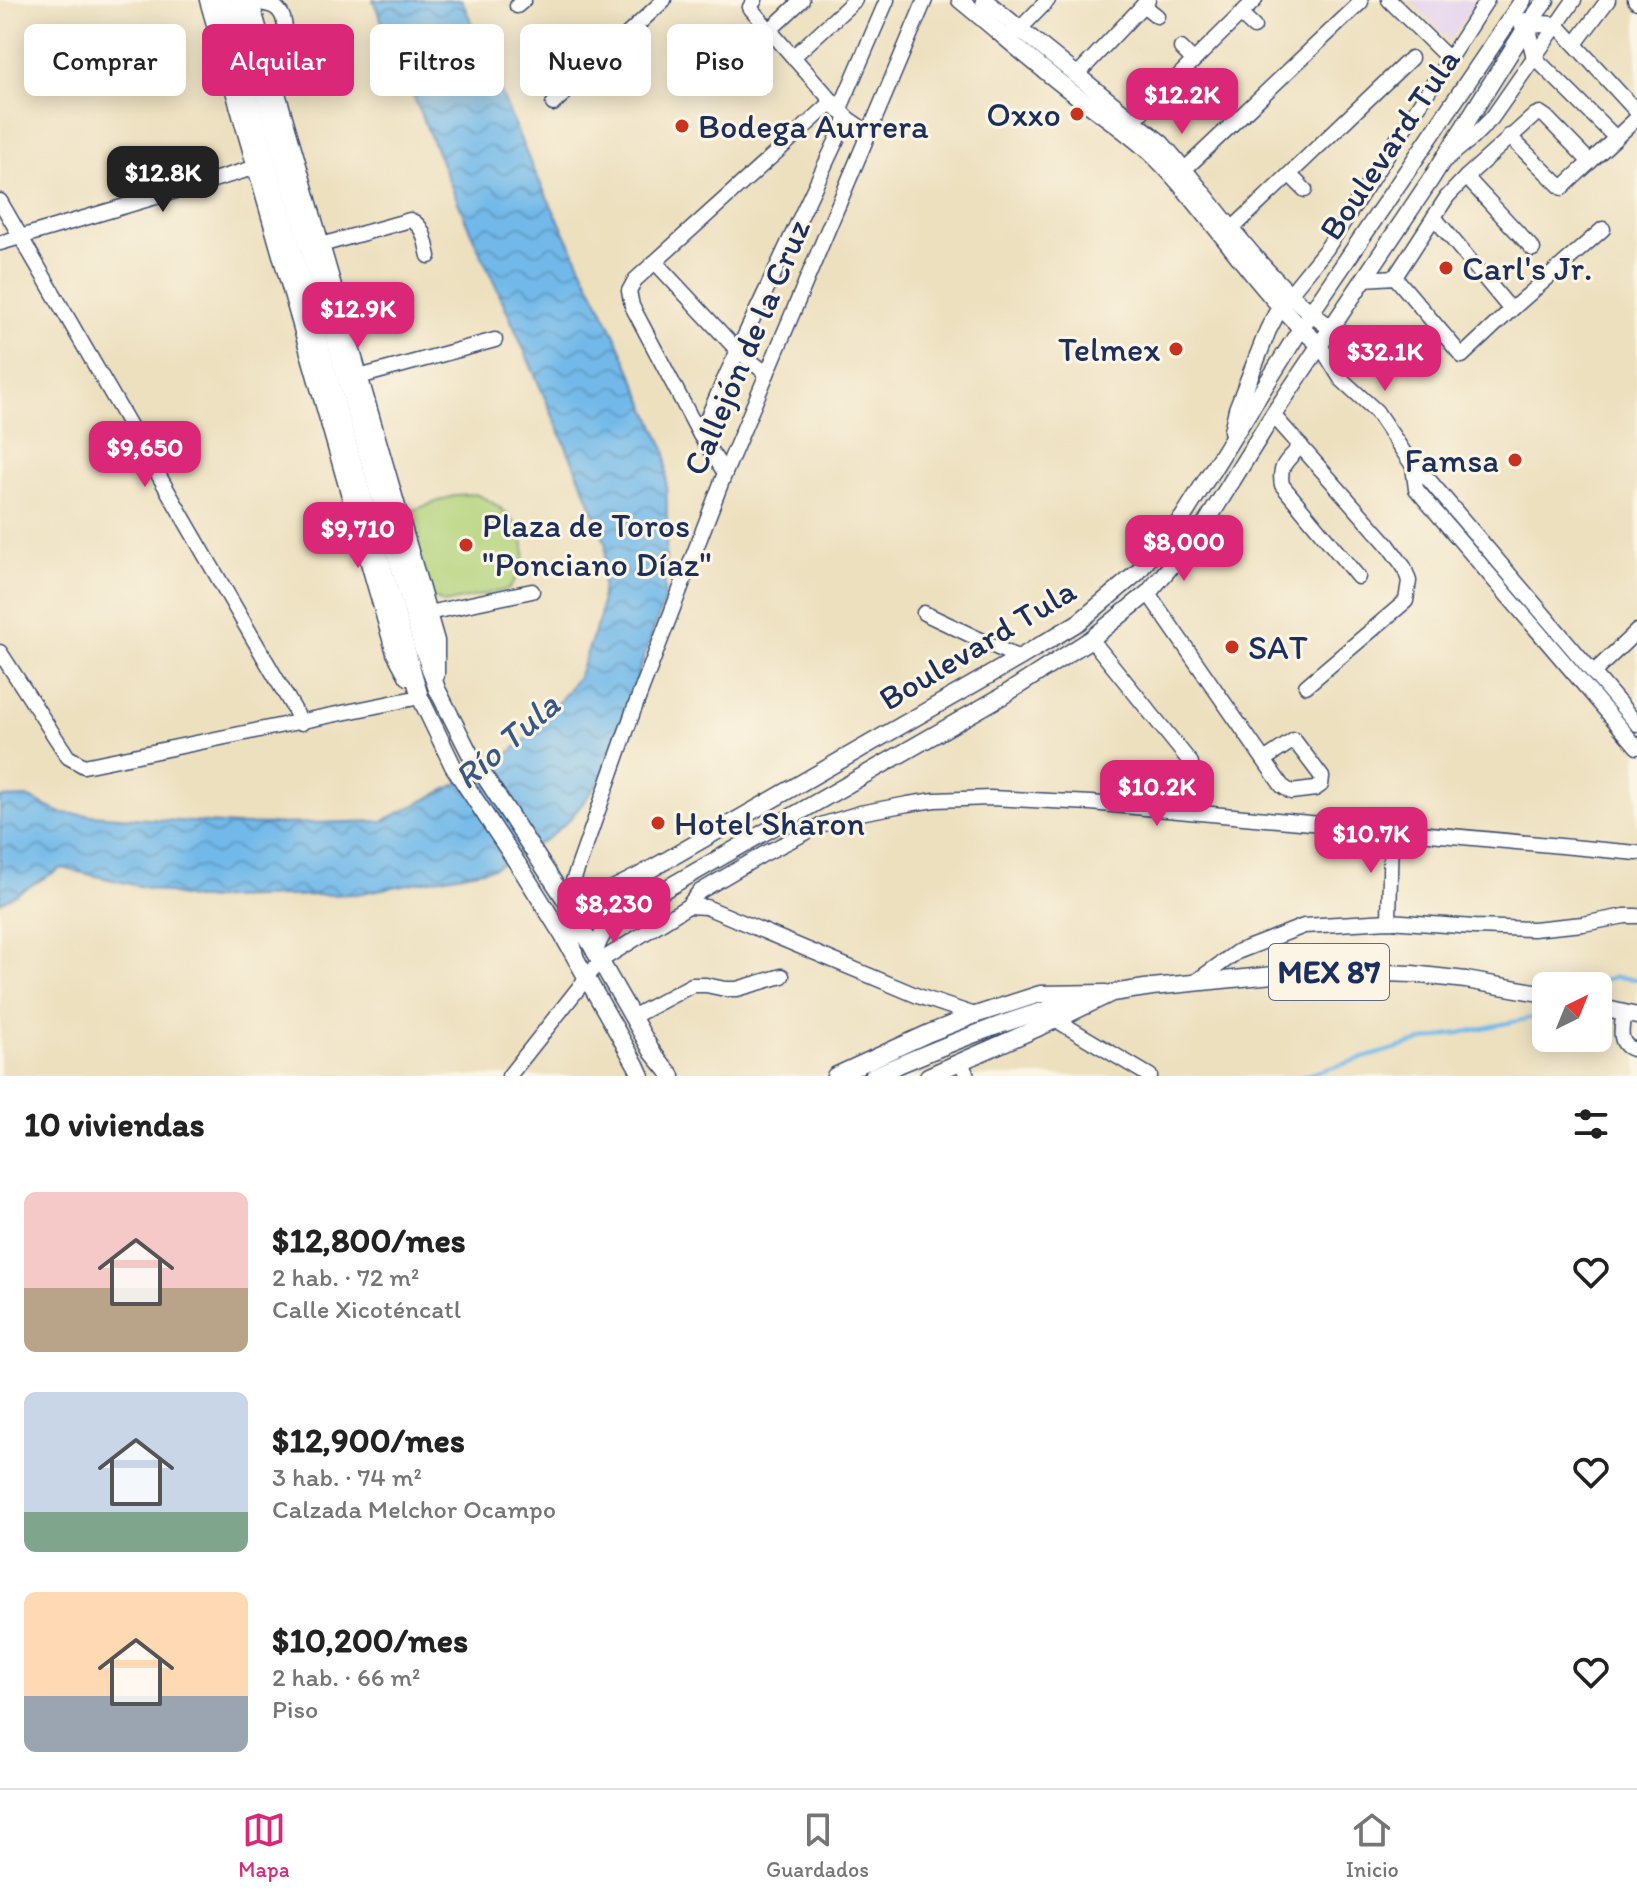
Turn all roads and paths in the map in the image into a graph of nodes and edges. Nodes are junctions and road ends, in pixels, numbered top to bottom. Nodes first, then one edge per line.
1 (208, 0) edge
2 (222, 0) edge
3 (664, 0) edge
4 (755, 0) edge
5 (802, 0) edge
6 (855, 0) edge
7 (887, 0) edge
8 (925, 0) edge
9 (960, 0) edge
10 (984, 0) edge
11 (1048, 0) edge
12 (1255, 0) edge
13 (1389, 0) edge
14 (1487, 0) edge
15 (1524, 0) edge
16 (1546, 0) edge
17 (1574, 0) edge
18 (1608, 0) edge
19 (246, 1) edge
20 (1360, 1) edge
21 (1146, 2) edge
22 (1240, 14) junction
23 (1157, 16) dead end
24 (250, 24) edge
25 (254, 24) edge
26 (285, 24) edge
27 (765, 24) edge
28 (1557, 25) junction
29 (1527, 26) junction
30 (773, 27) edge
31 (1254, 27) dead end
32 (1501, 32) junction
33 (773, 34) edge
34 (1015, 34) junction
35 (1575, 44) junction
36 (1181, 48) dead end
37 (793, 57) junction
38 (1411, 58) dead end
39 (1535, 58) junction
40 (1449, 59) junction
41 (1193, 60) junction
42 (1076, 76) junction
43 (263, 96) edge
44 (269, 96) edge
45 (553, 104) dead end
46 (839, 110) junction
47 (1637, 115) edge
48 (1134, 120) junction
49 (1482, 128) junction
50 (869, 133) junction
51 (1616, 138) junction
52 (1504, 141) junction
53 (276, 161) junction
54 (1590, 162) junction
55 (1185, 169) junction
56 (1435, 172) junction
57 (1290, 175) junction
58 (301, 177) junction
59 (1466, 177) junction
60 (1305, 190) dead end
61 (1447, 197) junction
62 (0, 201) edge
63 (298, 214) junction
64 (1434, 217) junction
65 (1232, 229) junction
66 (1603, 229) dead end
67 (20, 237) junction
68 (0, 243) edge
69 (321, 245) junction
70 (1533, 249) dead end
71 (429, 256) dead end
72 (655, 262) junction
73 (1395, 277) junction
74 (1364, 279) junction
75 (386, 296) dead end
76 (1285, 301) junction
77 (340, 309) junction
78 (1511, 310) junction
79 (1310, 314) junction
80 (1331, 328) junction
81 (1301, 329) junction
82 (495, 340) dead end
83 (306, 343) junction
84 (1320, 345) junction
85 (737, 350) junction
86 (323, 353) junction
87 (767, 374) junction
88 (359, 377) junction
89 (1273, 415) junction
90 (700, 435) junction
91 (1231, 441) junction
92 (1301, 446) junction
93 (1413, 466) junction
94 (725, 473) junction
95 (389, 482) junction
96 (383, 512) junction
97 (363, 542) junction
98 (397, 559) junction
99 (386, 577) junction
100 (1358, 577) dead end
101 (417, 578) junction
102 (532, 591) dead end
103 (1148, 593) junction
104 (428, 613) junction
105 (924, 613) dead end
106 (1637, 631) edge
107 (1091, 639) junction
108 (0, 652) edge
109 (1019, 658) junction
110 (6, 668) edge
111 (1593, 673) junction
112 (1306, 686) dead end
113 (437, 689) junction
114 (420, 697) junction
115 (1626, 711) edge
116 (302, 723) junction
117 (1637, 724) edge
118 (1637, 747) edge
119 (1264, 760) junction
120 (1191, 763) dead end
121 (810, 807) junction
122 (821, 825) junction
123 (1391, 830) junction
124 (1637, 853) edge
125 (523, 872) junction
126 (688, 906) junction
127 (1637, 916) edge
128 (573, 918) junction
129 (612, 921) junction
130 (1389, 921) junction
131 (575, 956) junction
132 (597, 957) junction
133 (782, 976) dead end
134 (586, 977) junction
135 (1195, 982) junction
136 (1532, 992) edge
137 (1112, 993) junction
138 (1040, 994) junction
139 (1047, 1013) junction
140 (975, 1015) junction
141 (1631, 1015) edge
142 (632, 1017) junction
143 (1637, 1050) edge
144 (653, 1053) junction
145 (964, 1069) edge
146 (641, 1072) edge
147 (509, 1076) edge
148 (660, 1076) edge
149 (672, 1076) edge
150 (835, 1076) edge
151 (873, 1076) edge
152 (928, 1076) edge
153 (1150, 1076) edge

1 - 53 main road
2 - 53 main road
3 - 45 street
4 - 27 street
5 - 30 street
6 - 37 street
7 - 46 street
8 - 50 street, Callejón de la Cruz
9 - 34 main road
10 - 34 main road
11 - 34 street
12 - 22 street
13 - 40 street
14 - 40 street
15 - 29 main road
15 - 32 main road, Boulevard Tula
16 - 29 main road, Boulevard Tula
17 - 28 street
18 - 35 street
19 - 24 main road
19 - 25 main road
19 - 26 street
20 - 55 street
21 - 23 street
21 - 42 street
22 - 31 street
22 - 41 street
28 - 29 main road
28 - 35 street
28 - 39 street
29 - 32 main road
29 - 39 main road
29 - 56 main road, Boulevard Tula
32 - 79 main road, Boulevard Tula
33 - 37 street
34 - 42 main road
34 - 76 main road
35 - 47 street
36 - 41 street
37 - 46 street
38 - 57 street
39 - 49 street
39 - 51 street
40 - 76 street
41 - 48 street
42 - 48 main road
43 - 53 main road
44 - 53 main road
46 - 50 street
46 - 72 street
46 - 85 street
47 - 51 street
48 - 55 main road
49 - 52 street
49 - 56 street
50 - 87 street, Callejón de la Cruz
51 - 54 street
52 - 54 street
52 - 54 street
52 - 59 street
53 - 58 main road
53 - 63 main road
53 - 67 street
53 - 83 main road
53 - 86 main road
55 - 65 main road
56 - 61 street
56 - 74 main road, Boulevard Tula
57 - 60 street
57 - 65 street
58 - 63 main road
58 - 69 main road
59 - 61 street
59 - 70 street
61 - 64 street
62 - 67 street
63 - 96 main road
64 - 73 street
64 - 78 street
65 - 76 main road
66 - 78 street
67 - 68 street
67 - 116 street
69 - 71 street
69 - 77 main road
72 - 85 street
72 - 90 street
73 - 74 street
73 - 78 street
74 - 80 main road, Boulevard Tula
75 - 77 street
76 - 79 main road
76 - 81 main road
76 - 91 main road
77 - 88 main road
79 - 80 main road
79 - 81 main road, Boulevard Tula
80 - 84 main road, Boulevard Tula
81 - 84 main road
81 - 91 main road, Boulevard Tula
82 - 88 street
83 - 86 main road
83 - 97 main road
84 - 89 main road, Boulevard Tula
84 - 93 street
85 - 87 street
85 - 90 street
86 - 99 main road
87 - 94 street, Callejón de la Cruz
88 - 95 main road
89 - 92 street
89 - 103 main road, Boulevard Tula
90 - 94 street
91 - 109 main road, Boulevard Tula
92 - 100 street
92 - 112 street
93 - 111 street
93 - 115 street
94 - 128 street, Callejón de la Cruz
95 - 96 main road
95 - 101 main road
96 - 98 main road
97 - 99 main road
97 - 114 main road
98 - 101 main road
98 - 113 main road
99 - 114 main road
101 - 104 main road
102 - 104 street
103 - 107 main road, Boulevard Tula
103 - 119 street
104 - 113 main road
105 - 109 street
106 - 111 street
107 - 120 street
107 - 121 main road, Boulevard Tula
108 - 110 street
109 - 128 main road, Boulevard Tula
110 - 116 street
111 - 115 street
113 - 128 main road
114 - 116 street
114 - 125 main road
115 - 117 street
115 - 118 street
119 - 119 street
121 - 122 street
121 - 129 main road, Boulevard Tula
122 - 123 street
122 - 126 street
123 - 124 street
123 - 130 street
125 - 128 main road
125 - 131 main road
126 - 132 street
126 - 140 street
127 - 130 street
128 - 129 main road
128 - 131 main road
128 - 132 main road
129 - 132 main road, Boulevard Tula
130 - 135 street
131 - 134 main road
132 - 134 street
132 - 142 main road
133 - 142 street
134 - 146 main road
134 - 147 street
135 - 136 main road, MEX 87
135 - 137 main road, MEX 87
137 - 138 main road, MEX 87
137 - 139 main road, MEX 87
138 - 139 street
138 - 140 main road, MEX 87
139 - 145 main road, MEX 87
139 - 151 main road
139 - 153 street
140 - 150 main road, MEX 87
141 - 143 street
142 - 144 main road
144 - 148 main road
144 - 149 main road
145 - 152 main road, MEX 87

